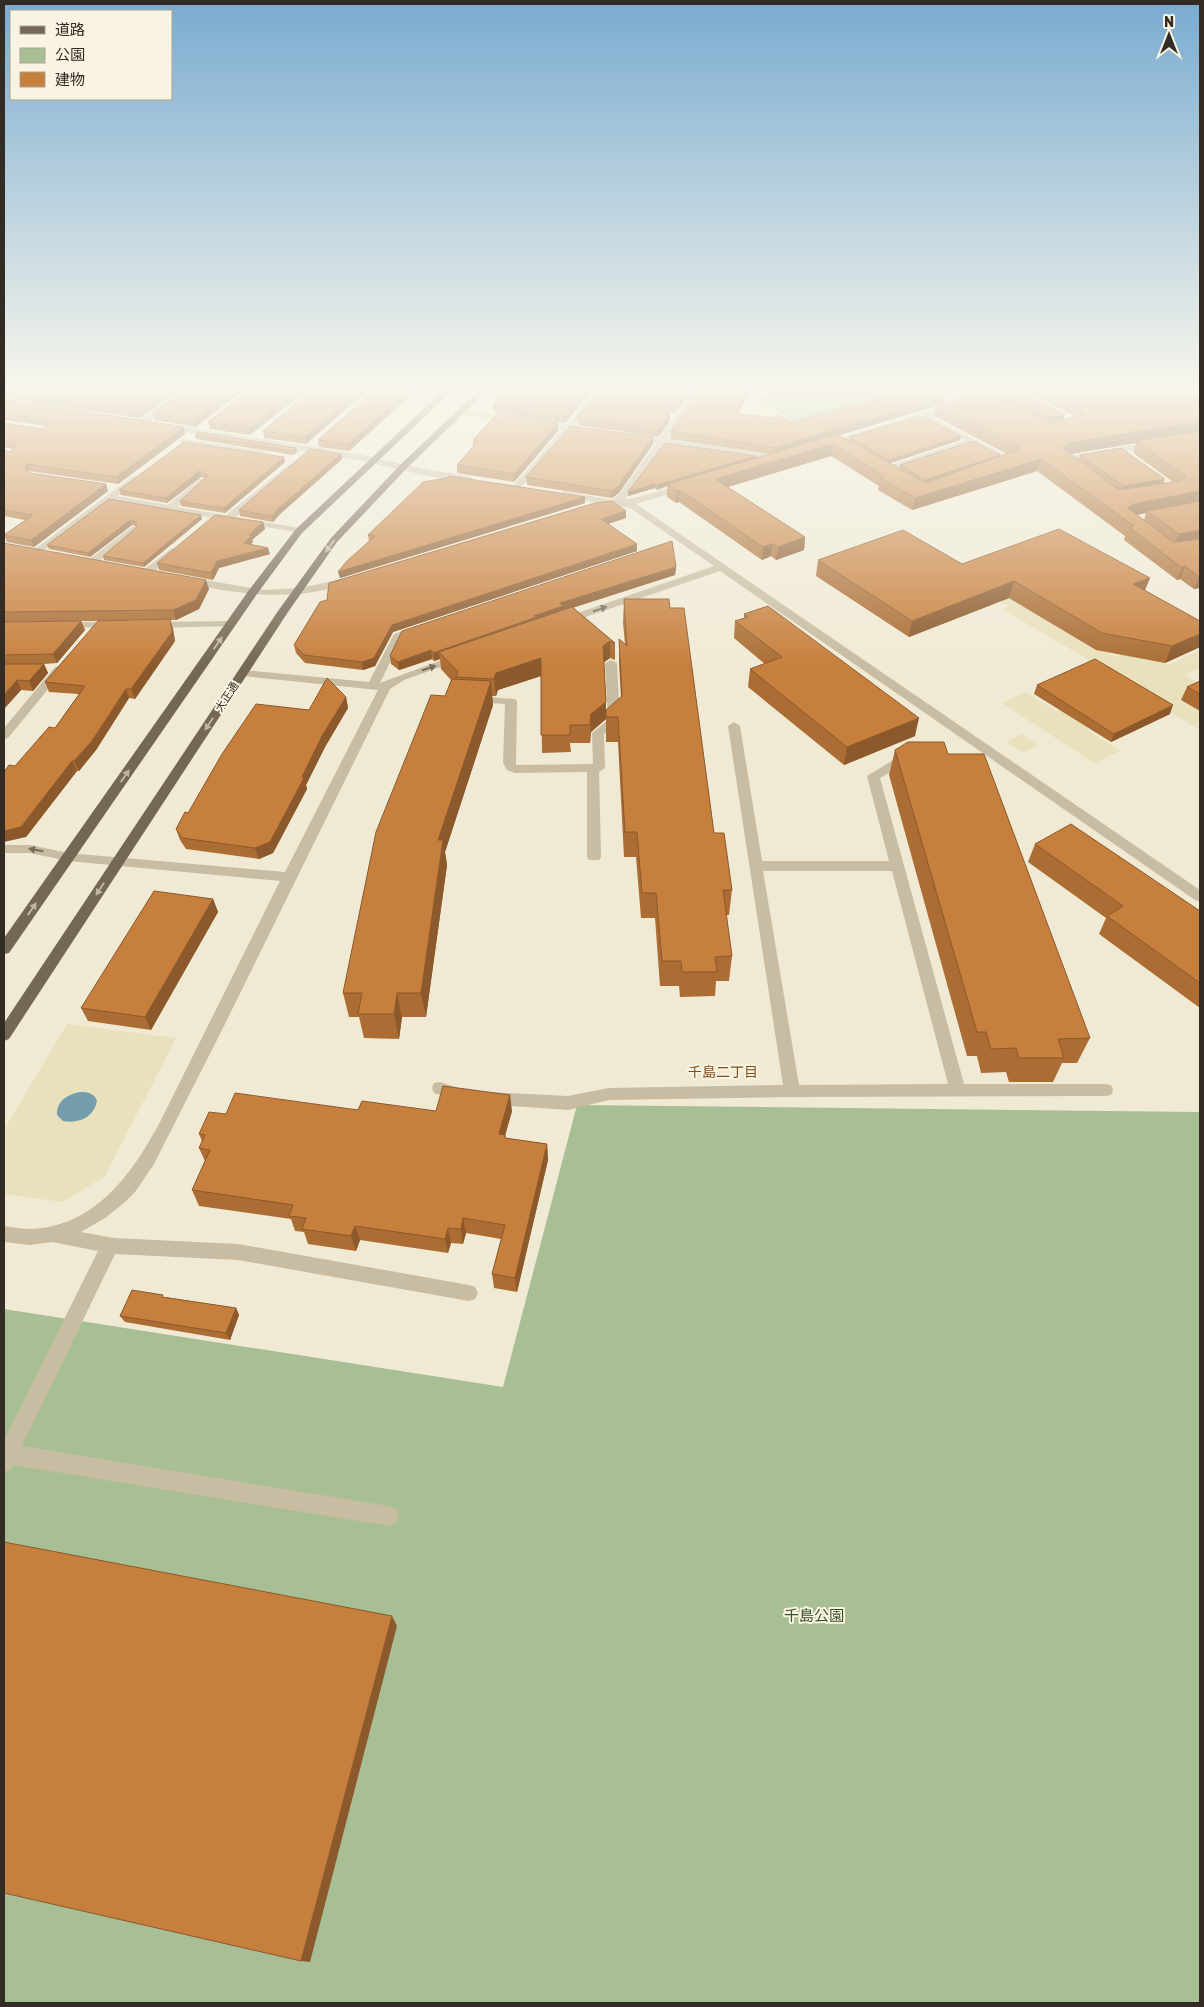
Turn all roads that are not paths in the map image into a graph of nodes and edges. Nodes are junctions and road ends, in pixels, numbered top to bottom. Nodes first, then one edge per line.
1 (133, 481) edge
2 (202, 481) edge
3 (270, 481) edge
4 (352, 481) edge
5 (390, 481) edge
6 (518, 481) edge
7 (634, 481) edge
8 (692, 484) edge
9 (104, 486) edge
10 (122, 489) junction
11 (532, 489) edge
12 (550, 492) edge
13 (110, 498) junction
14 (615, 502) junction
15 (585, 508) edge
16 (169, 509) junction
17 (228, 519) junction
18 (133, 529) edge
19 (299, 531) junction
20 (184, 542) edge
21 (54, 556) edge
22 (110, 566) edge
23 (721, 567) junction
24 (146, 573) edge
25 (174, 578) edge
26 (358, 578) edge
27 (297, 591) junction
28 (253, 592) junction
29 (230, 624) junction
30 (557, 624) edge
31 (51, 625) edge
32 (98, 625) junction
33 (126, 625) edge
34 (145, 625) edge
35 (425, 627) edge
36 (85, 639) edge
37 (474, 652) edge
38 (611, 663) edge
39 (41, 668) edge
40 (243, 674) junction
41 (379, 686) junction
42 (462, 698) edge
43 (734, 726) dead end
44 (4, 735) edge
45 (988, 751) junction
46 (974, 757) edge
47 (920, 760) edge
48 (593, 768) junction
49 (4, 849) edge
50 (68, 857) junction
51 (594, 857) dead end
52 (119, 861) junction
53 (756, 866) junction
54 (897, 866) junction
55 (289, 877) junction
56 (1200, 897) edge
57 (4, 949) edge
58 (4, 1035) edge
59 (440, 1088) edge
60 (958, 1090) junction
61 (1105, 1090) dead end
62 (792, 1091) junction
63 (4, 1234) edge
64 (53, 1234) junction
65 (110, 1245) junction
66 (469, 1293) dead end
67 (5, 1456) edge
68 (389, 1516) dead end

1 - 10 street
2 - 16 street
3 - 17 street
4 - 19 main road
5 -> 27 main road, 大正通
6 - 11 street
7 - 14 street
8 - 14 street
9 - 10 street
10 - 13 street
12 - 14 street
13 - 16 street
13 - 21 street
14 - 15 street
14 - 23 street
16 - 17 street
17 - 19 street
18 - 22 street
19 - 28 main road
20 - 24 street
30 -> 23 street
23 - 45 street
25 - 28 street
26 - 27 street
27 - 28 street
27 - 40 main road, 大正通
28 - 29 main road
29 - 34 street
50 -> 29 main road
31 - 32 street
32 - 33 street
32 - 36 street
35 - 41 street
41 -> 37 street
38 - 48 street
39 - 44 street
40 - 41 street
40 -> 52 main road, 大正通
41 - 55 street
42 - 48 street
43 - 53 street
45 - 46 street
45 - 56 street
47 - 54 street
48 - 51 street
50 -> 49 street
50 - 52 street
57 -> 50 main road
52 - 55 street
52 -> 58 main road, 大正通
53 - 54 street
53 - 62 street
54 - 60 street
55 - 64 street
59 - 62 street
60 - 61 street
60 - 62 street
63 - 64 street
64 - 65 street
65 - 66 street
65 - 67 street
67 - 68 street

